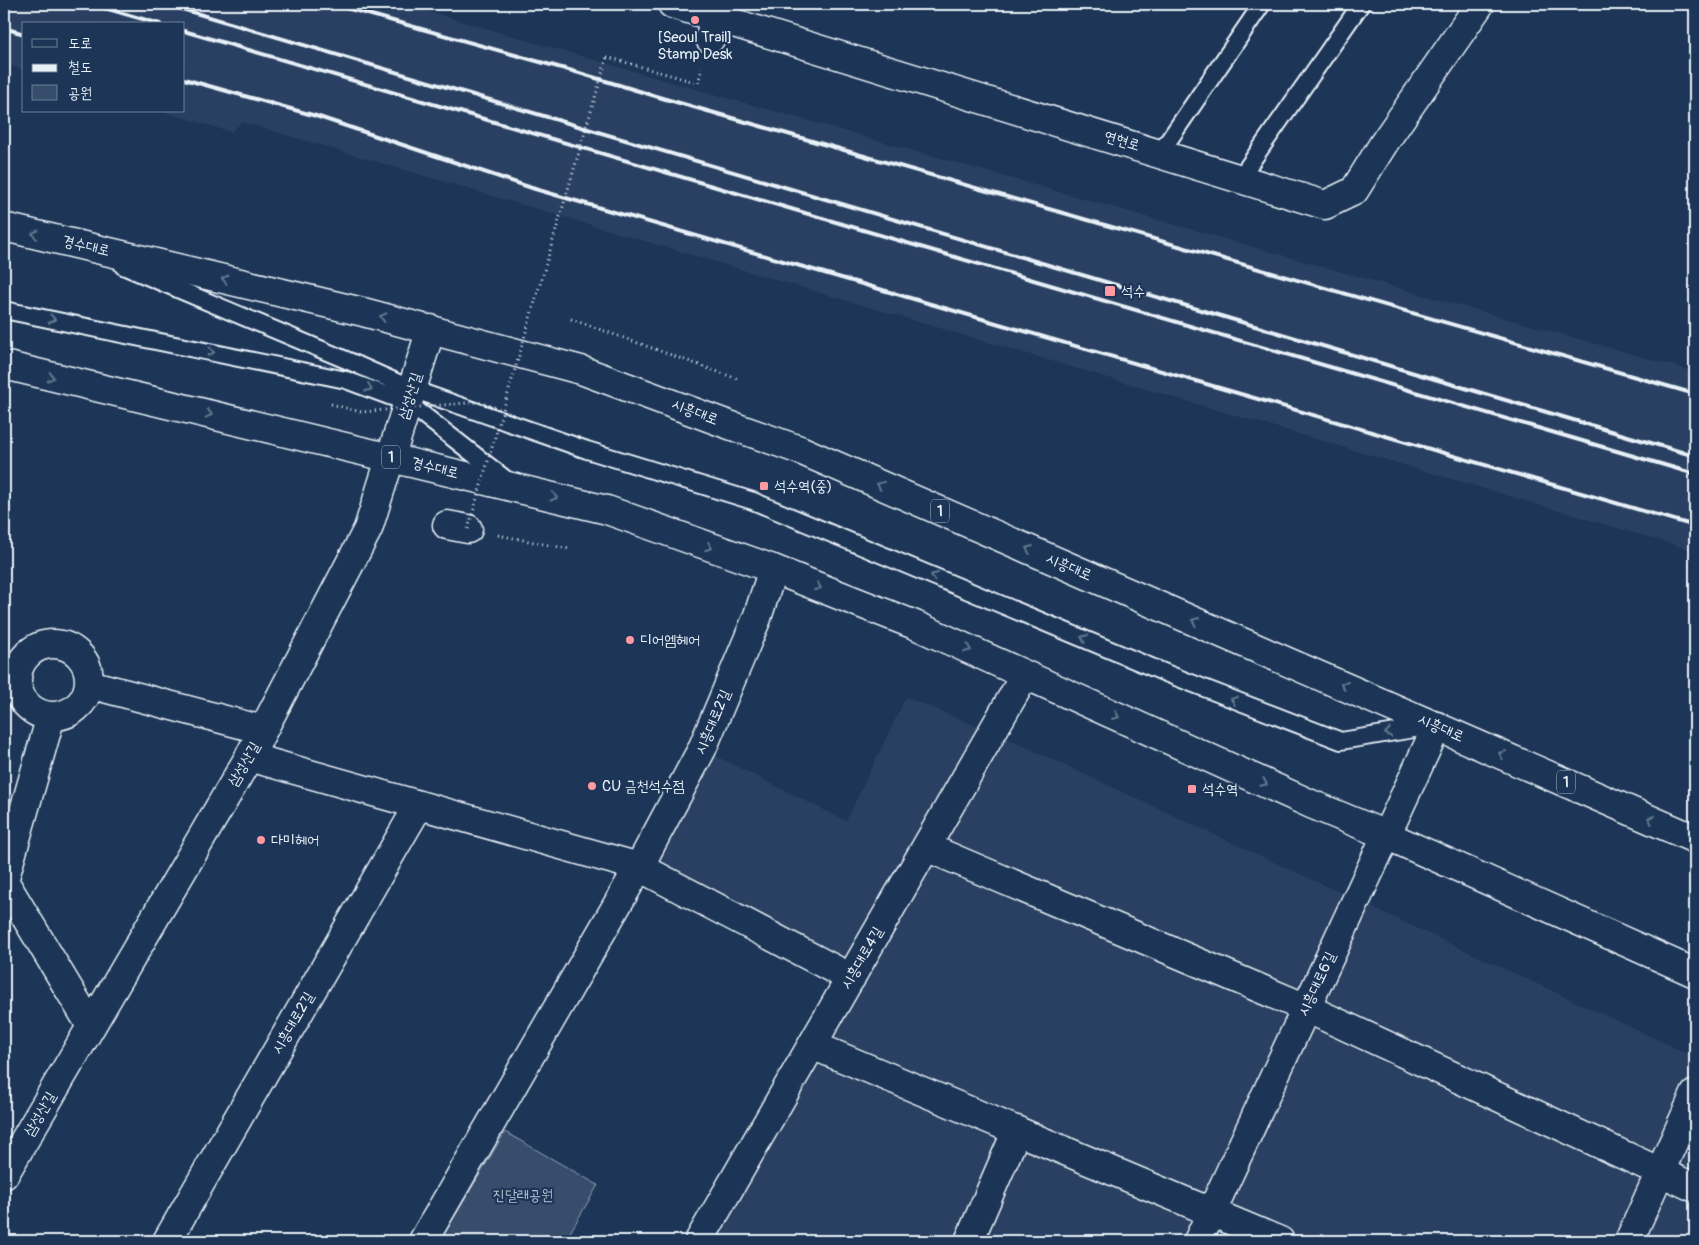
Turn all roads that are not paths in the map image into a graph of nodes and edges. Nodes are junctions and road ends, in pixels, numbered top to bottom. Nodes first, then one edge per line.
1 (672, 4) edge
2 (1262, 4) edge
3 (1361, 4) edge
4 (1480, 4) edge
5 (1160, 153) junction
6 (1240, 178) junction
7 (4, 228) edge
8 (65, 241) junction
9 (4, 310) edge
10 (431, 329) junction
11 (4, 365) edge
12 (410, 396) junction
13 (390, 457) junction
14 (517, 488) junction
15 (772, 569) junction
16 (11, 668) edge
17 (1025, 675) junction
18 (89, 684) junction
19 (51, 716) junction
20 (1437, 726) junction
21 (263, 730) junction
22 (249, 757) junction
23 (419, 805) junction
24 (1386, 835) junction
25 (1695, 839) edge
26 (926, 848) junction
27 (639, 867) junction
28 (1695, 973) edge
29 (851, 978) junction
30 (1306, 1008) junction
31 (91, 1026) junction
32 (812, 1045) junction
33 (1695, 1094) edge
34 (1017, 1130) junction
35 (1659, 1172) junction
36 (4, 1175) edge
37 (1695, 1188) edge
38 (1212, 1212) junction
39 (167, 1241) edge
40 (423, 1241) edge
41 (699, 1241) edge
42 (969, 1241) edge
43 (1198, 1241) edge
44 (1280, 1241) edge
45 (1629, 1241) edge

1 - 5 street, 연현로
2 - 5 lane
3 - 6 lane
4 - 6 street, 연현로
5 - 6 street, 연현로
8 -> 7 street, 경수대로 / 1
10 -> 8 street, 경수대로 / 1
8 - 12 lane
9 -> 12 lane
10 - 12 street, 삼성산길
20 -> 10 street, 시흥대로 / 1
11 -> 13 street, 경수대로 / 1
12 - 13 street, 삼성산길
12 - 14 lane
20 -> 12 lane
13 - 14 street, 경수대로 / 1
13 - 21 street, 삼성산길
14 -> 15 street, 경수대로 / 1
15 -> 17 street, 1
15 - 27 street, 시흥대로2길
16 - 18 street
16 - 19 street
17 -> 24 street, 1
17 - 26 street, 시흥대로4길
18 - 19 street
18 - 21 street
19 - 31 street
20 - 24 street, 시흥대로6길
25 -> 20 street, 시흥대로 / 1
21 - 22 street, 삼성산길
22 - 23 street
22 - 31 street, 삼성산길
23 - 27 street
23 - 39 street, 시흥대로2길
24 - 28 street, 1
24 - 30 street, 시흥대로6길
26 - 29 street, 시흥대로4길
26 - 30 street
27 - 29 street
27 - 40 street, 시흥대로2길
29 - 32 street, 시흥대로4길
30 - 35 street
30 - 38 street, 시흥대로6길
31 - 36 street, 삼성산길
32 - 34 street
32 - 41 street, 시흥대로4길
33 - 35 street
34 - 38 street
34 - 42 street
35 - 37 street
35 - 45 street
38 - 43 street, 시흥대로6길
38 - 44 street

